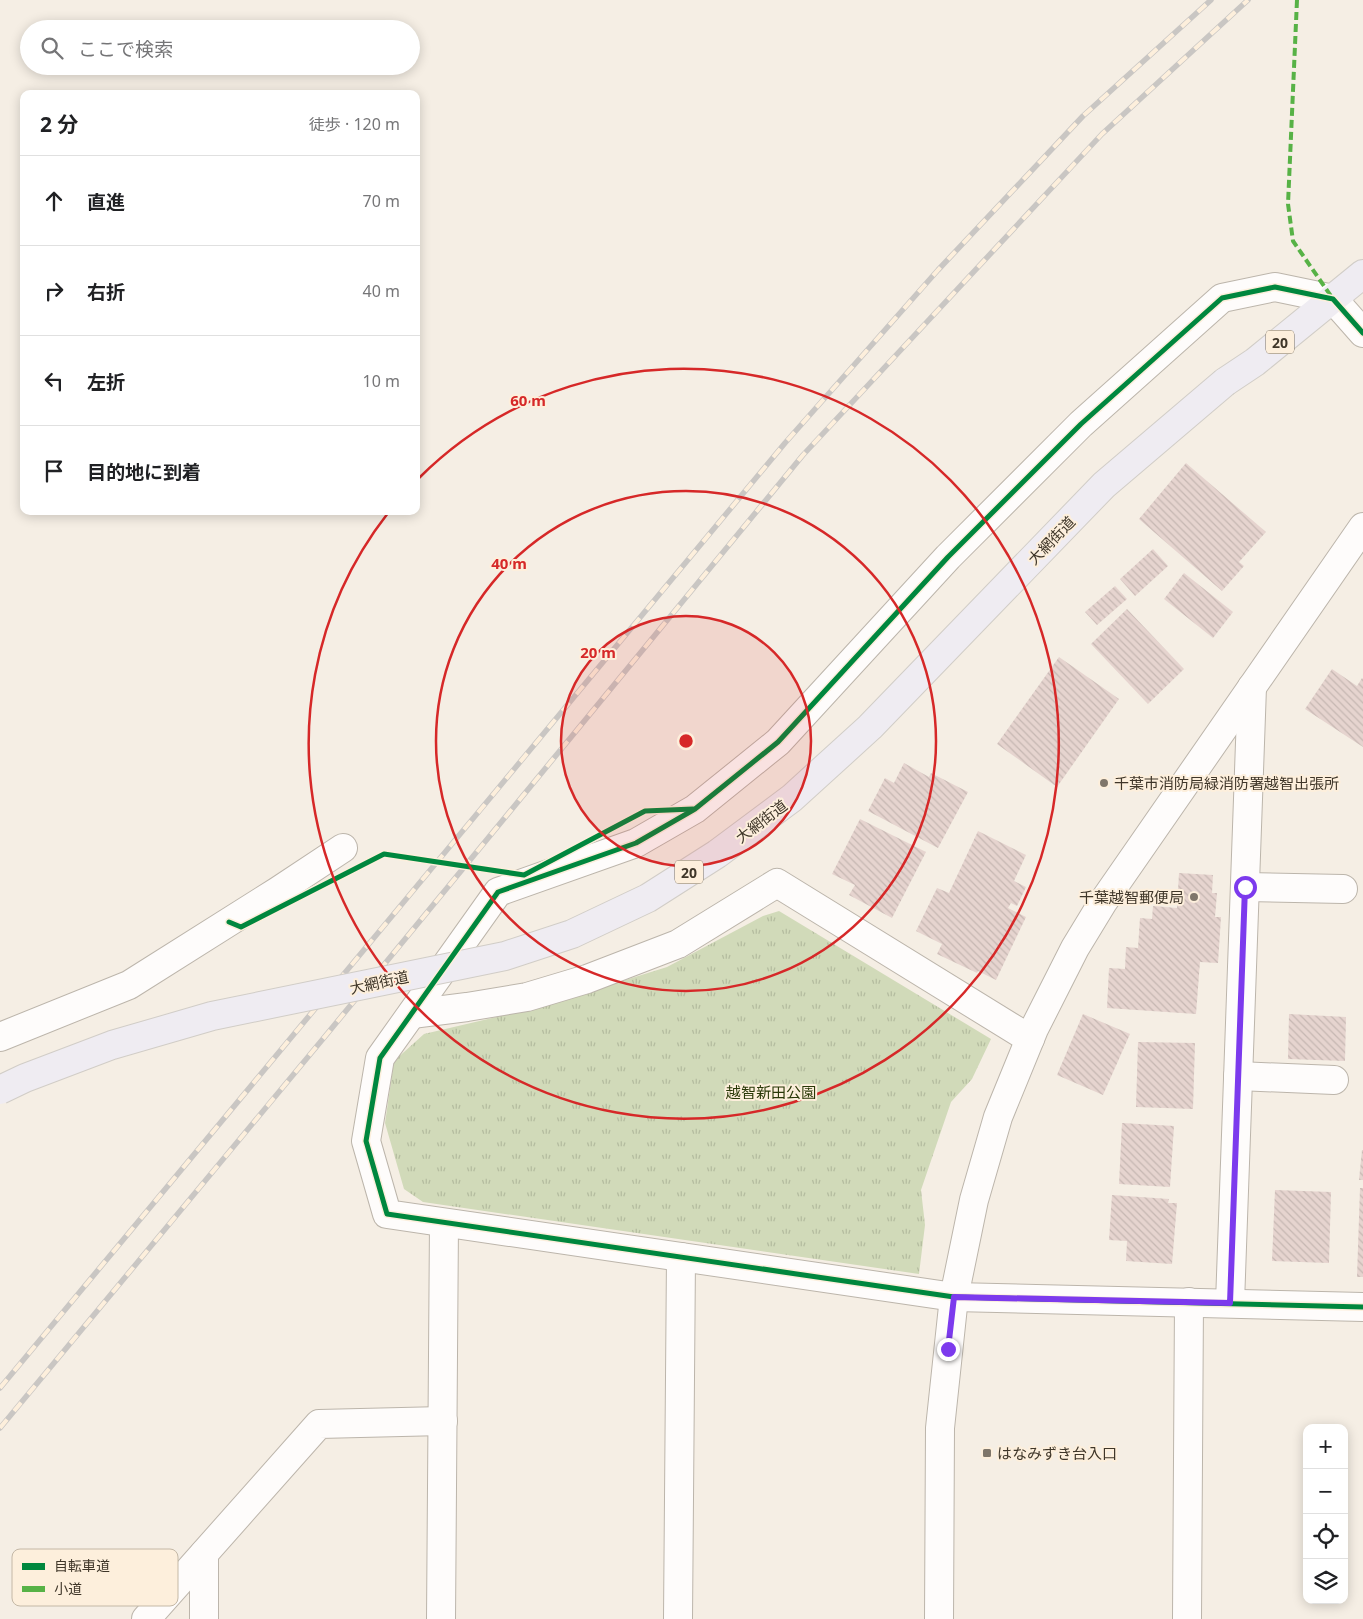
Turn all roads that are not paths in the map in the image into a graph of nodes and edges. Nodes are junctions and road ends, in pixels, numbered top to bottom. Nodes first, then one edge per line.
1 (1363, 274) edge
2 (1333, 299) junction
3 (1363, 333) edge
4 (1363, 527) edge
5 (1252, 687) junction
6 (343, 848) dead end
7 (1245, 887) junction
8 (1343, 889) dead end
9 (412, 1014) junction
10 (0, 1037) edge
11 (1030, 1039) junction
12 (1238, 1076) junction
13 (1334, 1080) dead end
14 (0, 1090) edge
15 (444, 1223) junction
16 (681, 1257) junction
17 (954, 1297) junction
18 (1189, 1302) junction
19 (1230, 1303) junction
20 (1363, 1307) edge
21 (443, 1421) junction
22 (204, 1554) junction
23 (178, 1583) edge
24 (158, 1606) edge
25 (146, 1619) edge
26 (204, 1619) edge
27 (441, 1619) edge
28 (678, 1619) edge
29 (939, 1619) edge
30 (1187, 1619) edge

1 - 2 main road, 大網街道 / 20
2 - 3 street
2 - 9 street
2 - 14 main road, 大網街道 / 20, bridge
4 - 5 street
5 - 7 street
5 - 11 street
6 - 10 street
7 - 8 street
7 - 12 street
9 - 11 street
9 - 15 street
11 - 17 street
12 - 13 street
12 - 19 street
15 - 16 street
15 - 21 street
16 - 17 street
16 - 28 street
17 - 18 street
17 - 29 street
18 - 19 street
18 - 30 street
19 - 20 street
21 - 22 street
21 - 27 street
22 - 23 street
22 - 26 street
24 - 25 street

